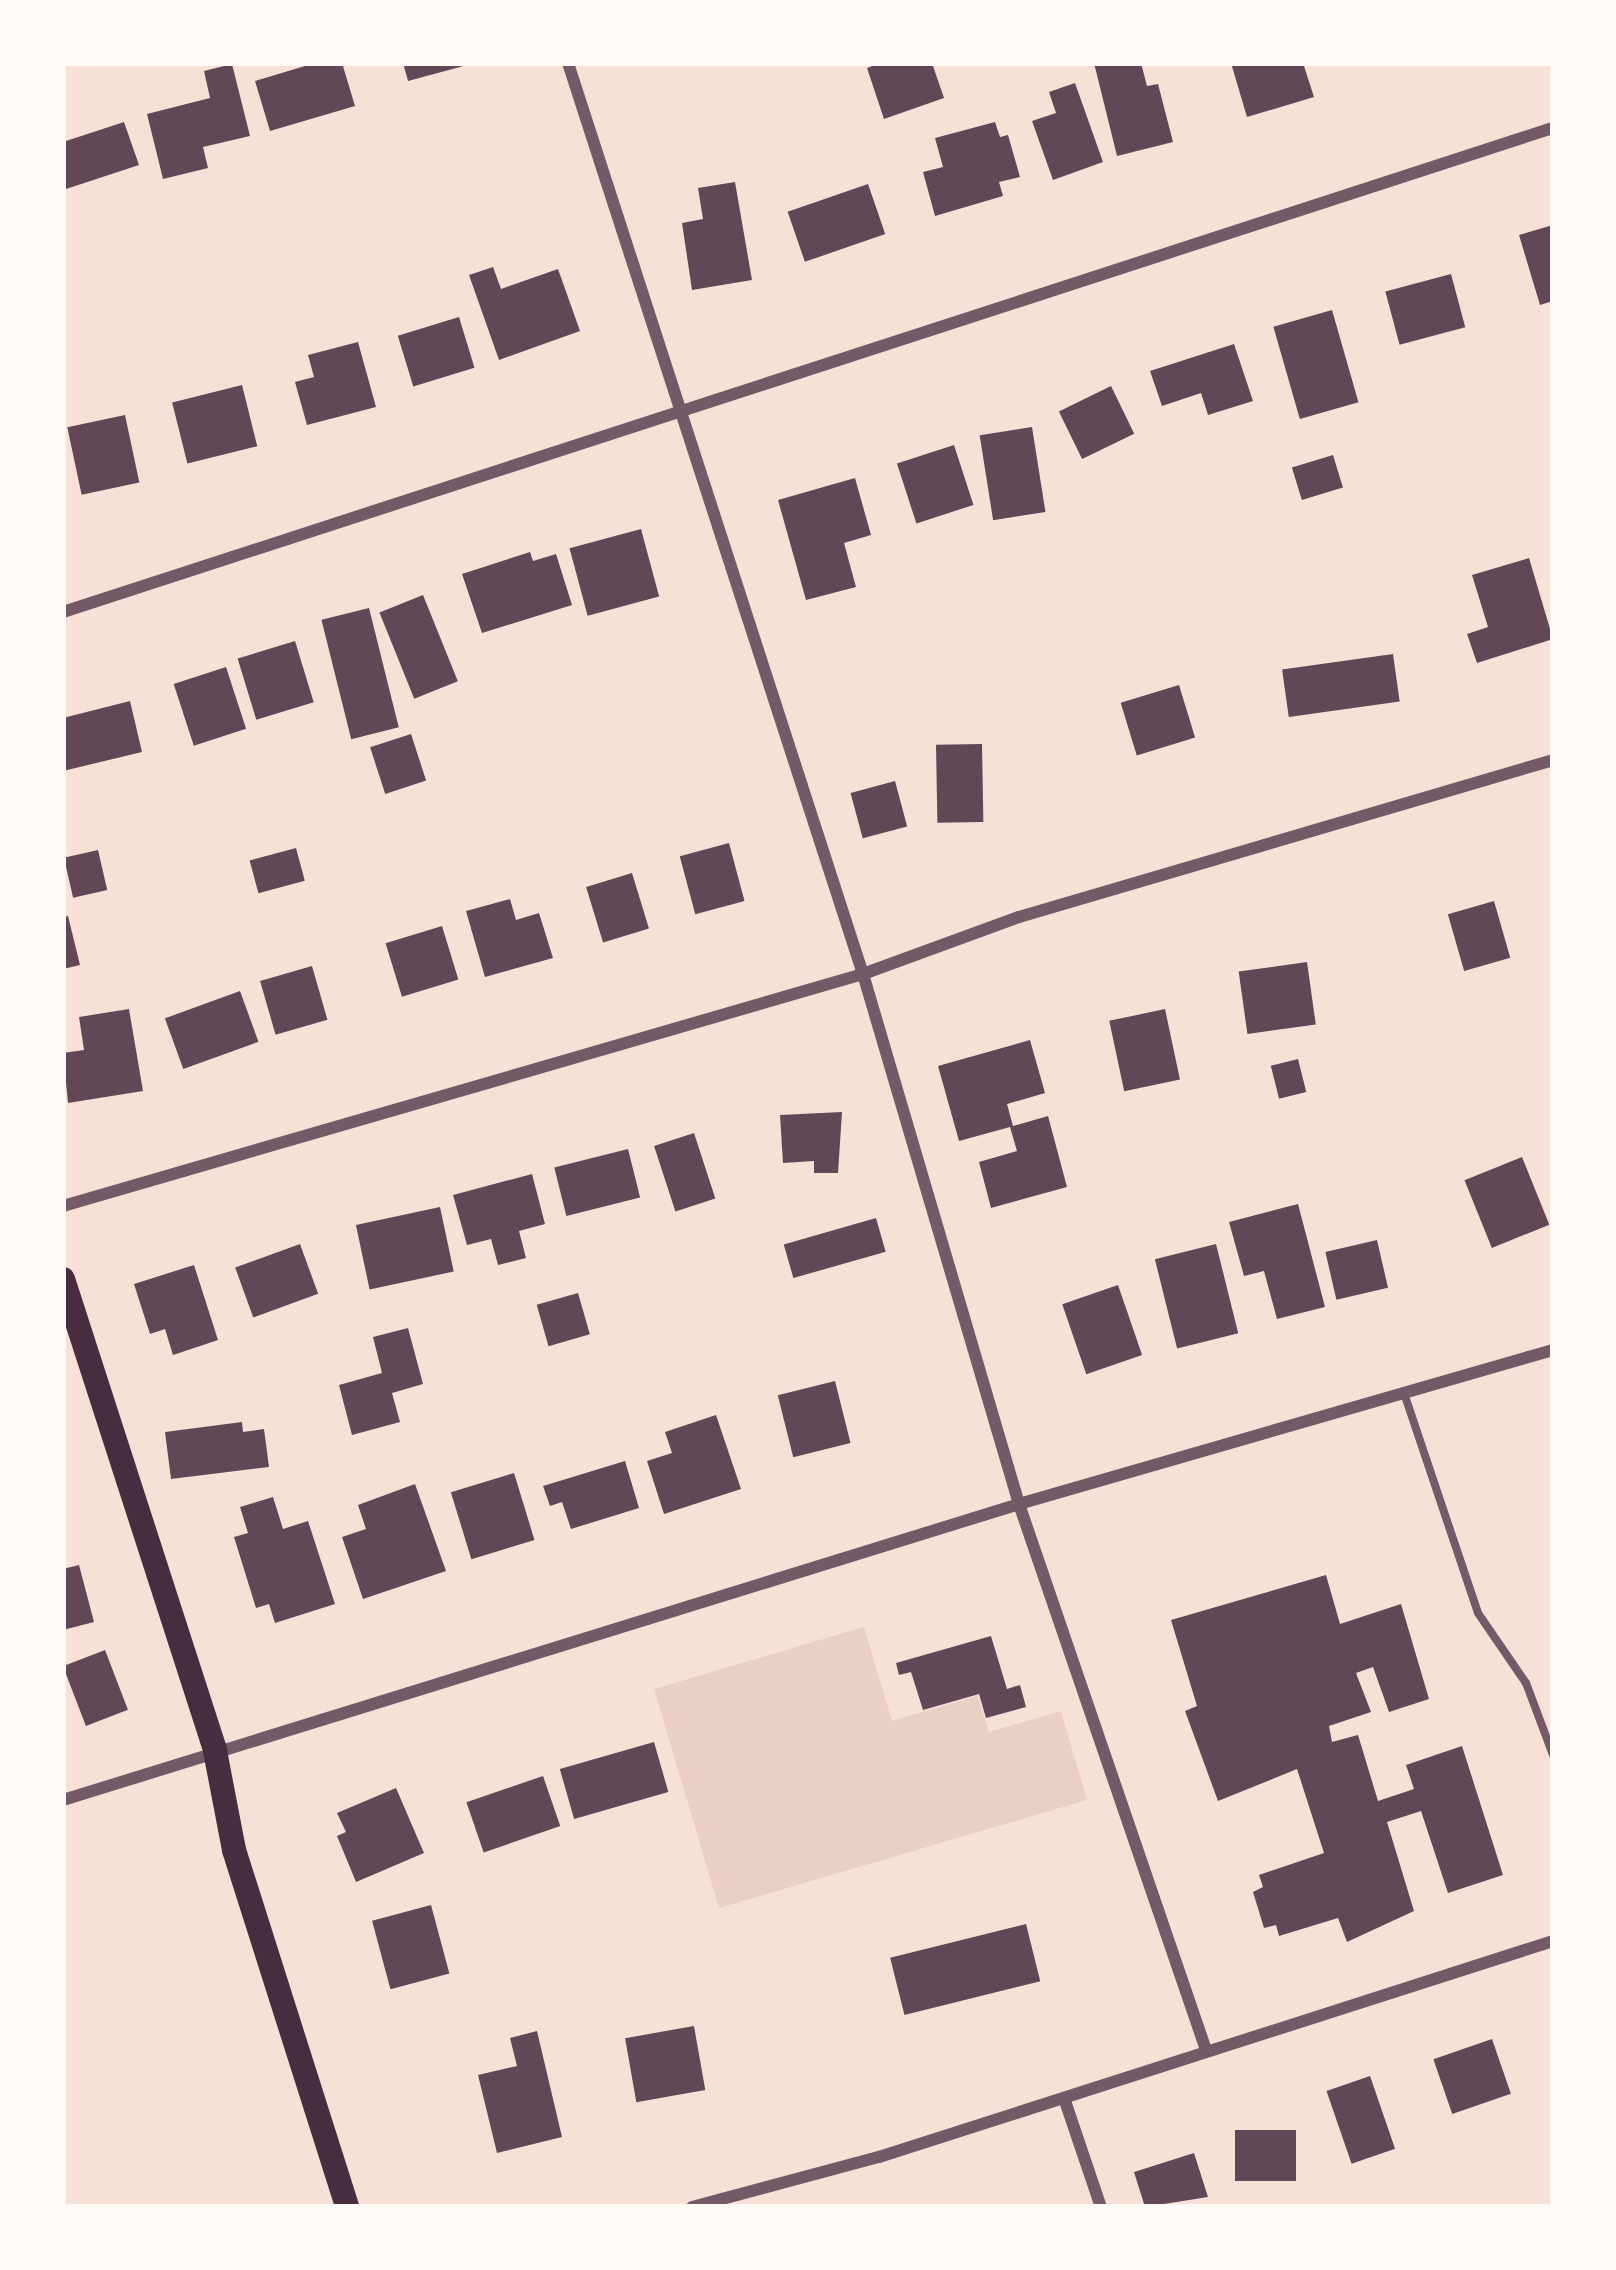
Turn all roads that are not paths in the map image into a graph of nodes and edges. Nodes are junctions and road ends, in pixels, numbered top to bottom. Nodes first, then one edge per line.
1 (568, 63) edge
2 (1553, 128) edge
3 (681, 408) junction
4 (63, 612) edge
5 (1553, 760) edge
6 (863, 974) junction
7 (63, 1206) edge
8 (63, 1280) edge
9 (1553, 1350) edge
10 (1404, 1393) junction
11 (1019, 1504) junction
12 (215, 1751) junction
13 (1553, 1755) edge
14 (63, 1800) edge
15 (1553, 1941) edge
16 (1206, 2050) junction
17 (1064, 2098) junction
18 (347, 2207) edge
19 (692, 2207) edge
20 (1101, 2207) edge

1 - 3 street
2 - 3 street
3 - 4 street
3 - 6 street
5 - 6 street
6 - 7 street
6 - 11 street
8 - 12 main road
9 - 10 street
10 - 11 street
10 - 13 lane
11 - 12 street
11 - 16 street
12 - 14 street
12 - 18 main road
15 - 16 street
16 - 17 street
17 - 19 street
17 - 20 street

